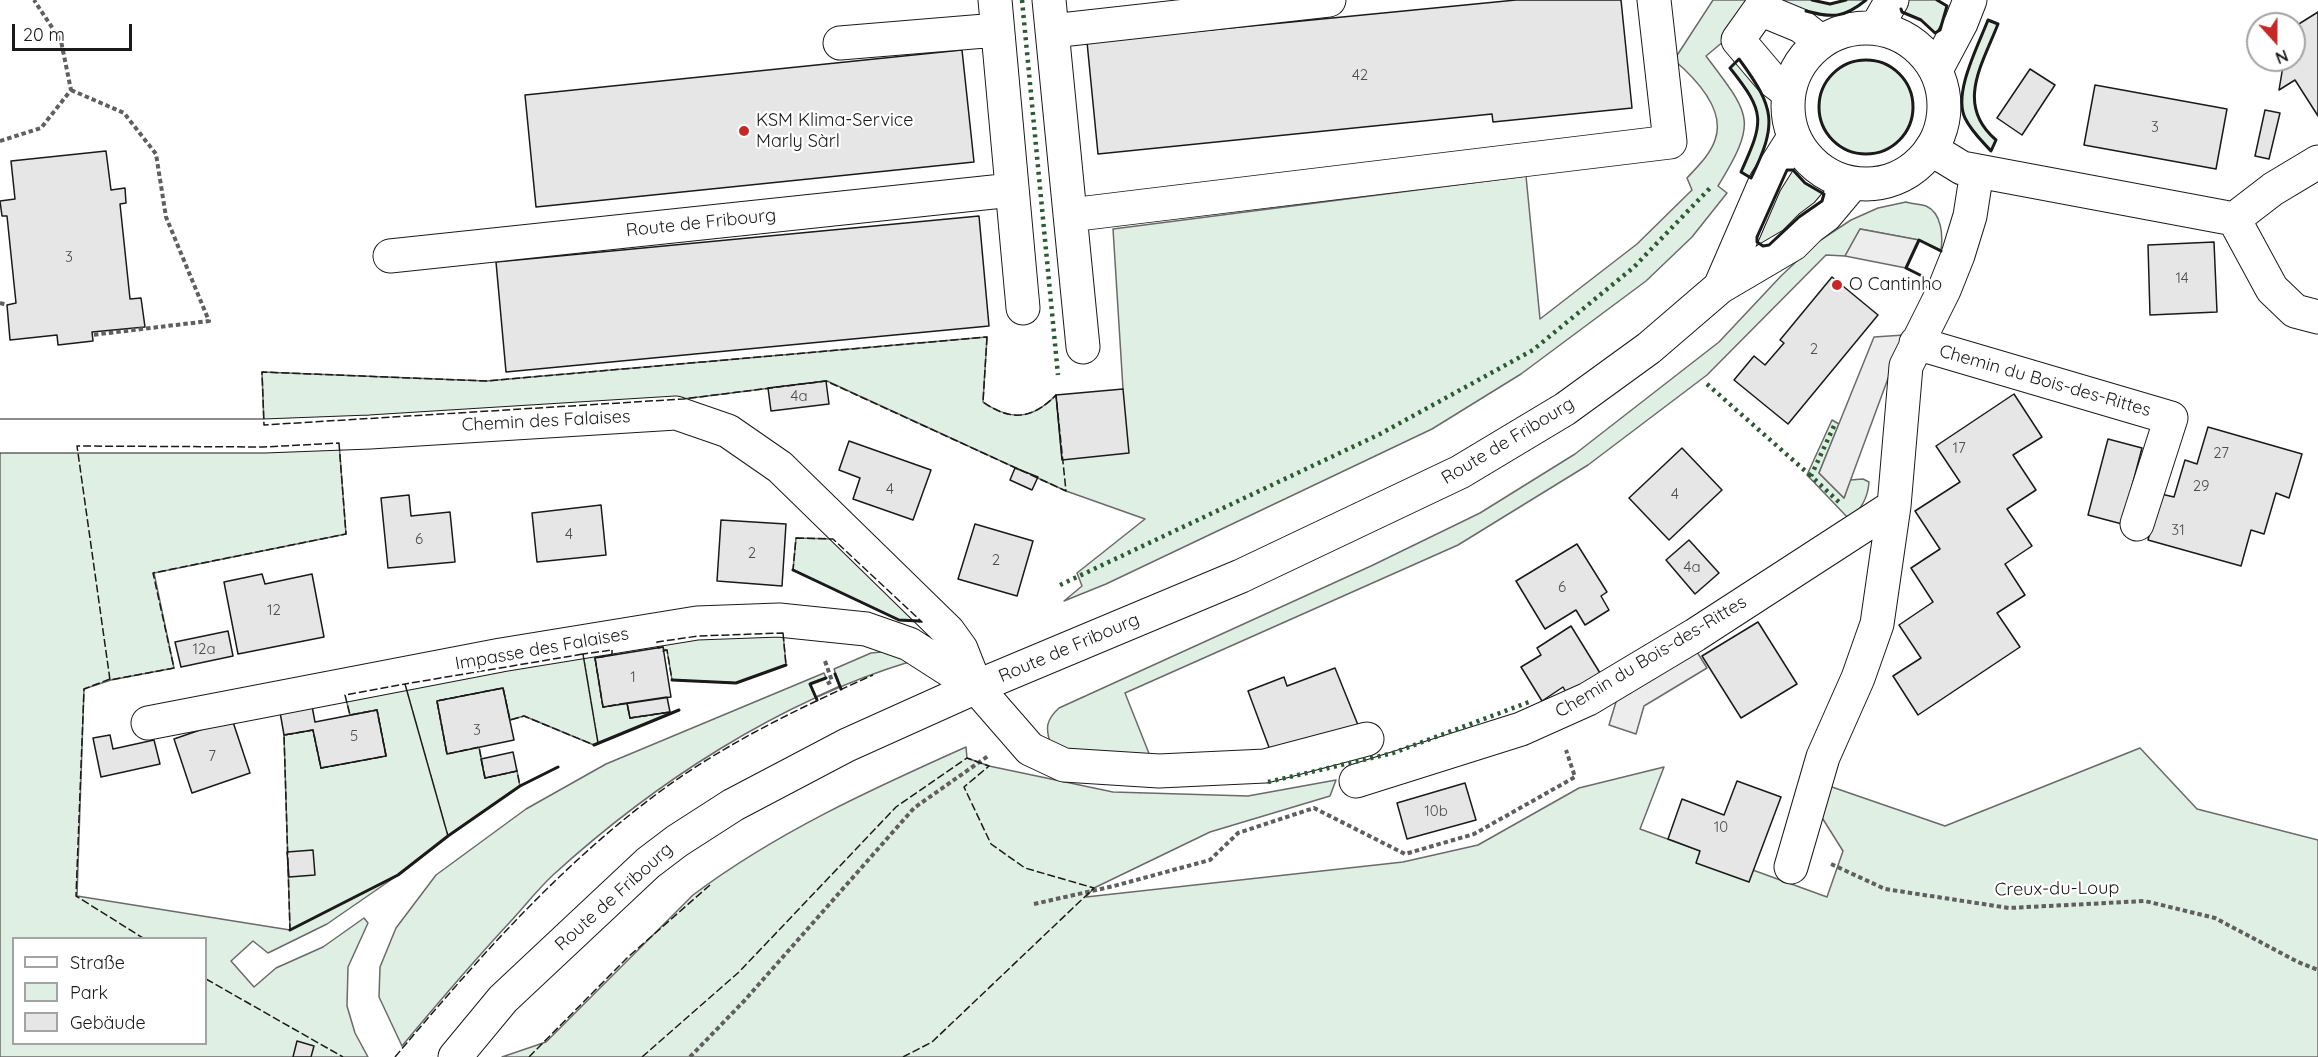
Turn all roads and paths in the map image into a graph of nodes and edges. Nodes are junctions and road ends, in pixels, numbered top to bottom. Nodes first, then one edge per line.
1 (34, 0) edge
2 (1329, 0) edge
3 (1654, 0) edge
4 (1970, 0) edge
5 (1884, 14) edge
6 (996, 15) edge
7 (1051, 15) edge
8 (1821, 42) junction
9 (840, 43) dead end
10 (1936, 70) junction
11 (71, 90) junction
12 (1788, 92) junction
13 (1794, 137) junction
14 (0, 141) edge
15 (1931, 150) junction
16 (2318, 162) edge
17 (1977, 171) junction
18 (1852, 184) junction
19 (1012, 190) junction
20 (1070, 215) junction
21 (2234, 219) junction
22 (390, 256) dead end
23 (1720, 287) junction
24 (0, 303) edge
25 (7, 305) dead end
26 (1023, 308) dead end
27 (2318, 317) edge
28 (92, 335) dead end
29 (1916, 343) junction
30 (1083, 347) dead end
31 (0, 436) edge
32 (1894, 506) junction
33 (2137, 524) dead end
34 (825, 660) dead end
35 (825, 685) dead end
36 (976, 687) junction
37 (1555, 715) junction
38 (148, 723) dead end
39 (1018, 736) junction
40 (1367, 739) dead end
41 (1356, 782) dead end
42 (1800, 834) junction
43 (1791, 867) dead end
44 (1034, 904) dead end
45 (2318, 970) edge
46 (455, 1057) edge
47 (690, 1057) edge

1 - 11 path
2 - 7 street
3 - 20 street
4 - 10 street
5 - 8 street
5 - 10 street
6 - 9 street
6 - 19 street
7 - 20 street
8 - 12 street
8 - 12 street
10 - 15 street
11 - 14 path
11 - 28 path
12 - 13 street
13 - 18 street
13 - 23 street, Route de Fribourg
15 - 17 street
15 - 18 street
16 - 21 street
17 - 21 street
17 - 29 street, Chemin du Bois-des-Rittes
18 - 23 street, Route de Fribourg
19 - 22 street, Route de Fribourg
19 - 26 street
20 - 30 street
21 - 27 street
23 - 36 street, Route de Fribourg
24 - 25 path
29 - 32 street, Chemin du Bois-des-Rittes
29 - 33 street, Chemin du Bois-des-Rittes
31 - 36 street, Chemin des Falaises
32 - 37 street, Chemin du Bois-des-Rittes
32 - 42 street, Chemin du Bois-des-Rittes
34 - 35 path
36 - 38 street, Impasse des Falaises
36 - 39 street
36 - 46 street, Route de Fribourg
37 - 41 street, Chemin du Bois-des-Rittes
37 - 44 path
39 - 40 street
39 - 47 path
42 - 43 street, Chemin du Bois-des-Rittes
42 - 45 path, Creux-du-Loup

